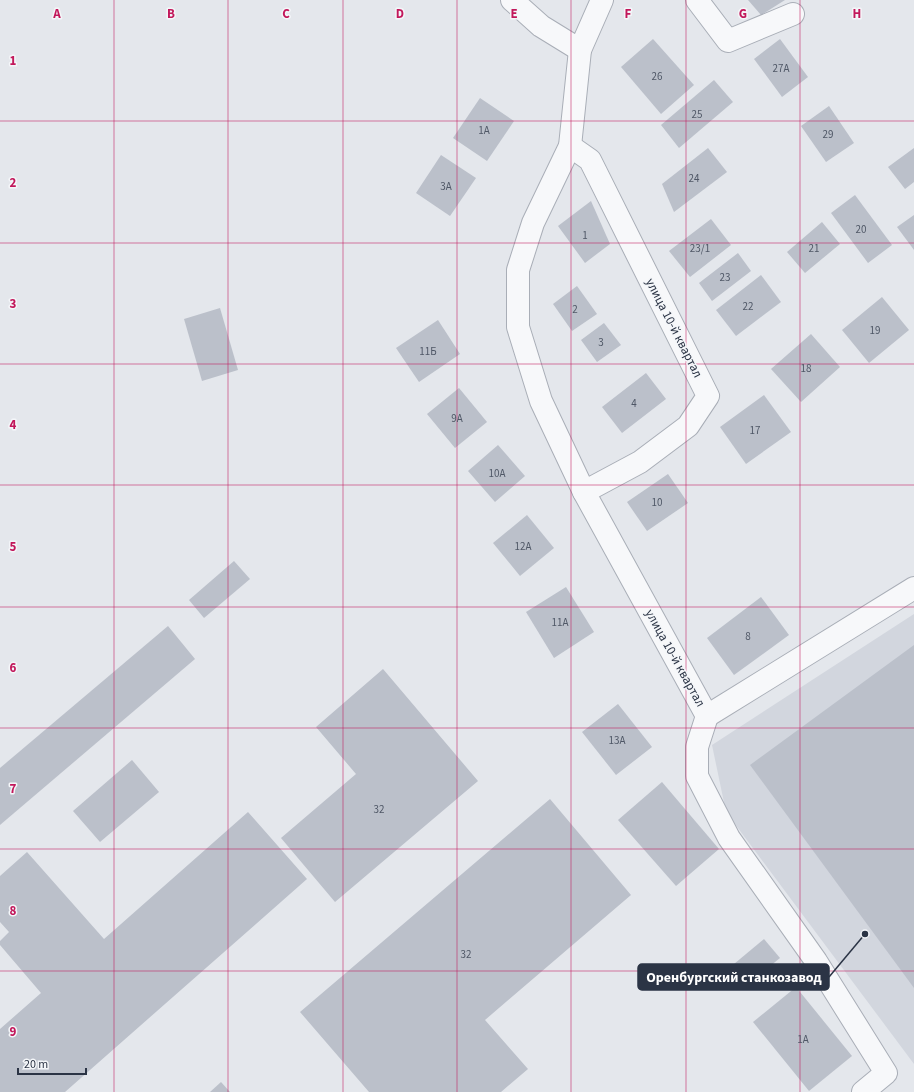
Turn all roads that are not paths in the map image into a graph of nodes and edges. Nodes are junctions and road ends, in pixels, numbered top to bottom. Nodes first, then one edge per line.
1 (512, 0) edge
2 (602, 0) edge
3 (697, 0) edge
4 (793, 14) dead end
5 (580, 50) junction
6 (570, 146) junction
7 (584, 492) junction
8 (914, 588) edge
9 (707, 716) junction
10 (863, 1092) edge

1 - 5 street
2 - 5 street, улица 10-й квартал
3 - 4 street
5 - 6 street, улица 10-й квартал
6 - 7 street, улица 10-й квартал
6 - 7 street, улица 10-й квартал
7 - 9 street, улица 10-й квартал
8 - 9 street, улица 10-й квартал
9 - 10 street

